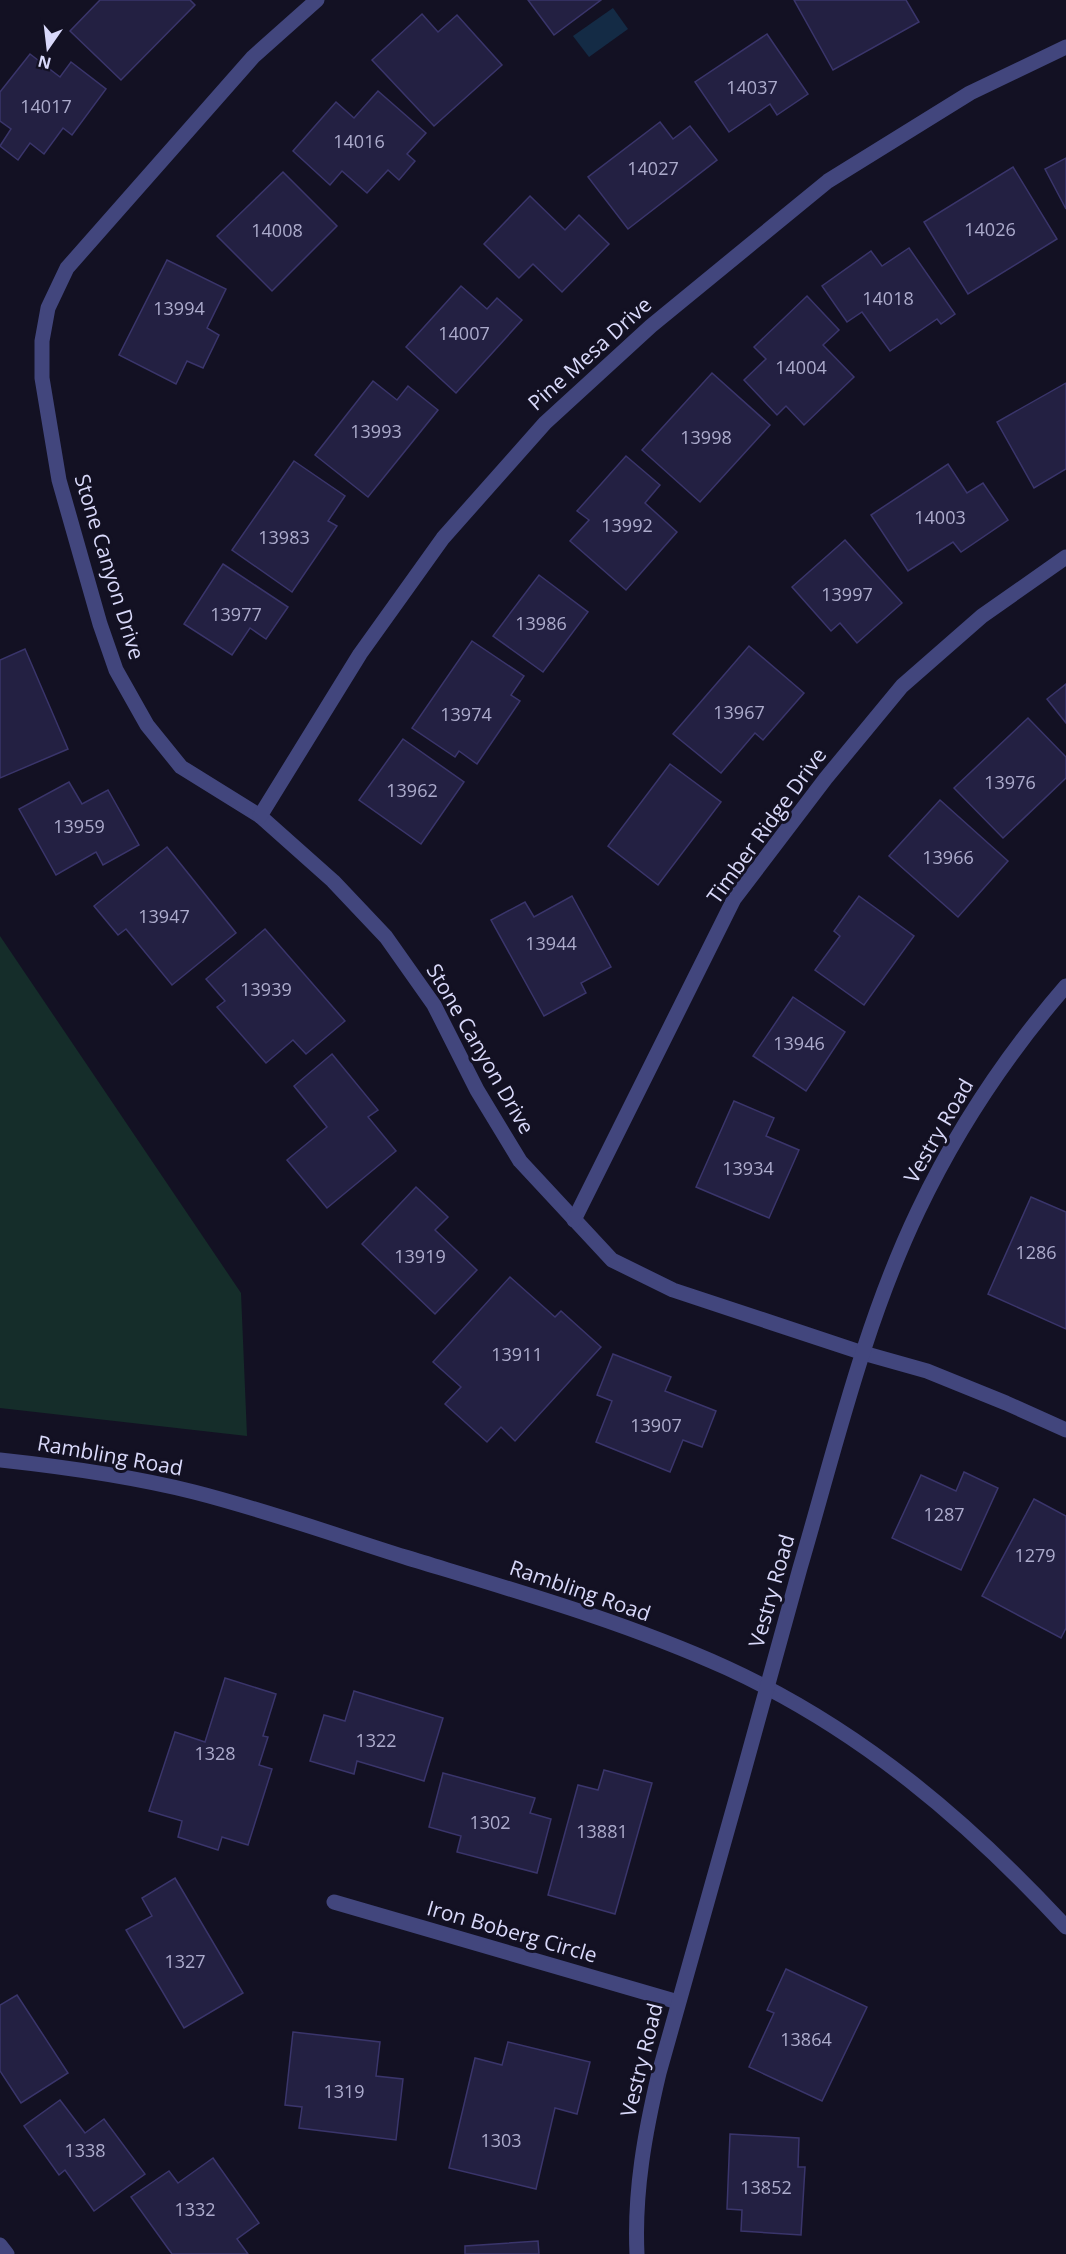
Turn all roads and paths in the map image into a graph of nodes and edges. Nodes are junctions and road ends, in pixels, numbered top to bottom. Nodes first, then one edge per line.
1 (317, 0) edge
2 (1066, 47) edge
3 (1066, 557) edge
4 (260, 816) junction
5 (1066, 986) edge
6 (574, 1220) junction
7 (863, 1353) junction
8 (1066, 1430) edge
9 (0, 1460) edge
10 (766, 1689) junction
11 (334, 1902) dead end
12 (1066, 1927) edge
13 (678, 2002) junction
14 (0, 2245) edge
15 (7, 2254) edge
16 (638, 2254) edge

1 - 4 street, Stone Canyon Drive
2 - 4 street, Pine Mesa Drive
3 - 6 street, Timber Ridge Drive
4 - 6 street, Stone Canyon Drive
5 - 7 street, Vestry Road
6 - 7 street, Stone Canyon Drive
7 - 8 street, Stone Canyon Drive
7 - 10 street, Vestry Road
9 - 10 street, Rambling Road
10 - 12 street, Rambling Road
10 - 13 street, Vestry Road
11 - 13 street, Iron Boberg Circle
13 - 16 street, Vestry Road
14 - 15 street

